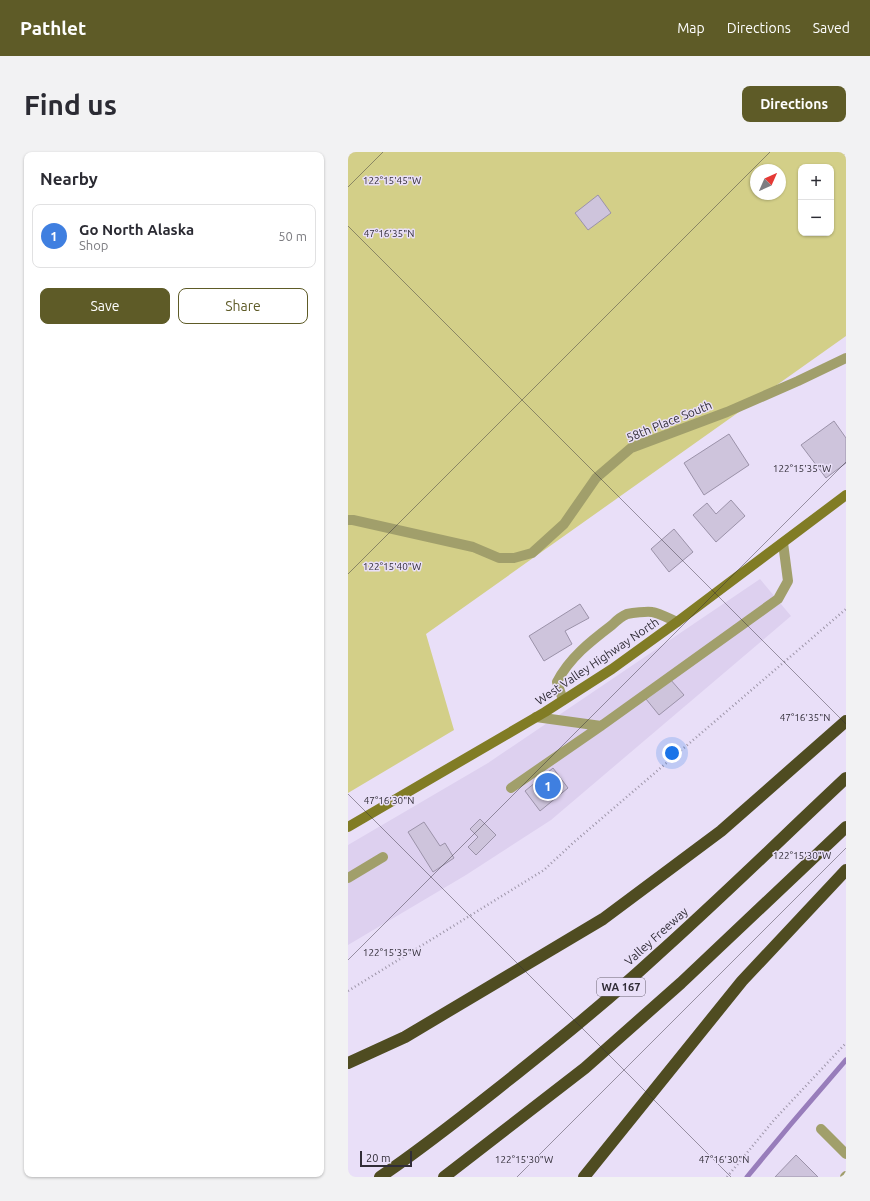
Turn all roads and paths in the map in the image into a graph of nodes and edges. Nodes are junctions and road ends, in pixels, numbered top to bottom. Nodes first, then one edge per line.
1 (846, 358) edge
2 (846, 495) edge
3 (348, 520) edge
4 (783, 543) junction
5 (846, 609) edge
6 (677, 622) junction
7 (564, 700) junction
8 (536, 717) junction
9 (846, 722) edge
10 (601, 726) junction
11 (846, 778) edge
12 (511, 788) dead end
13 (348, 827) edge
14 (846, 828) edge
15 (383, 857) dead end
16 (846, 870) edge
17 (348, 878) edge
18 (348, 992) edge
19 (846, 1042) edge
20 (348, 1063) edge
21 (820, 1129) dead end
22 (846, 1154) edge
23 (380, 1177) edge
24 (444, 1177) edge
25 (584, 1177) edge
26 (727, 1177) edge

1 - 3 street, 58th Place South
2 - 4 main road, West Valley Highway North
4 - 6 main road, West Valley Highway North
4 - 10 street
5 - 18 path
6 - 7 main road, West Valley Highway North
6 - 7 street
7 - 8 main road, West Valley Highway North
8 - 10 street
8 - 13 main road, West Valley Highway North
9 - 20 highway
10 - 12 street
11 - 23 highway, Valley Freeway / WA 167
14 - 24 highway, WA 167
15 - 17 street
16 - 25 highway
19 - 26 path
21 - 22 street

